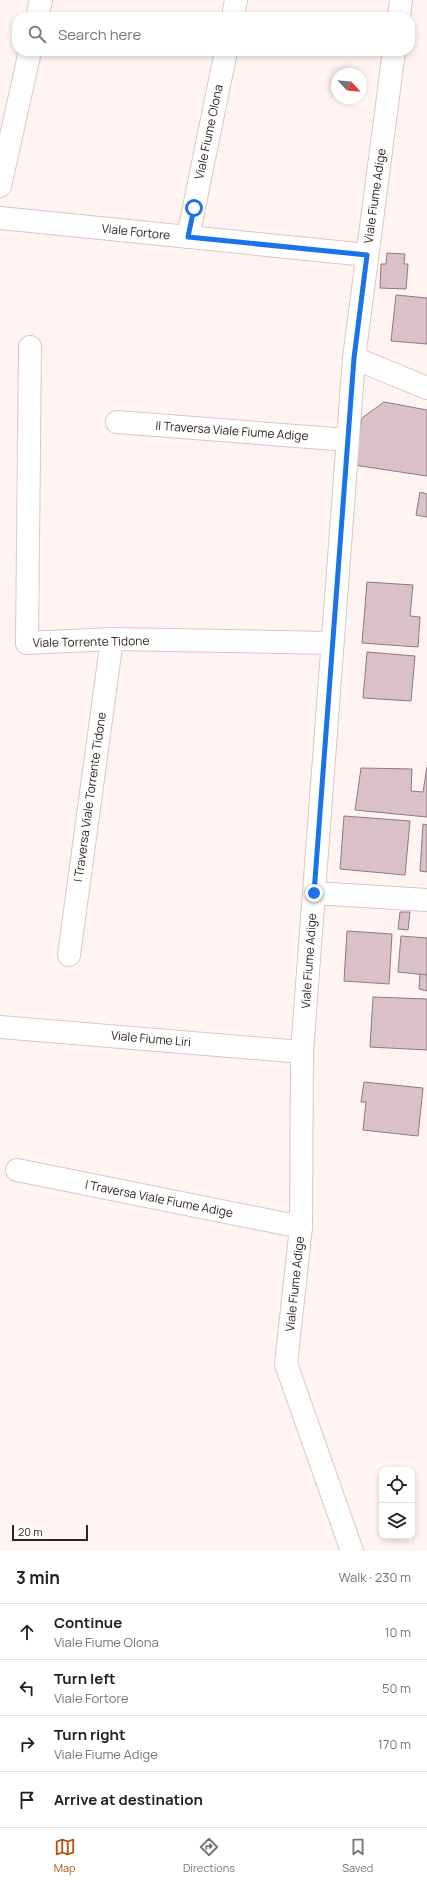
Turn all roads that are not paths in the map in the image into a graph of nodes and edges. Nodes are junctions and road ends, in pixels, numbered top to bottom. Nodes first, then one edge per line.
1 (41, 0) edge
2 (236, 0) edge
3 (401, 0) edge
4 (38, 12) edge
5 (234, 12) edge
6 (400, 12) edge
7 (29, 56) edge
8 (225, 56) edge
9 (393, 56) edge
10 (0, 186) edge
11 (0, 218) edge
12 (188, 237) junction
13 (367, 255) junction
14 (30, 347) dead end
15 (354, 358) junction
16 (427, 388) edge
17 (117, 422) dead end
18 (348, 440) junction
19 (112, 639) junction
20 (332, 643) junction
21 (314, 893) junction
22 (427, 900) edge
23 (69, 955) dead end
24 (0, 1027) edge
25 (302, 1052) junction
26 (17, 1170) dead end
27 (301, 1227) junction
28 (352, 1551) edge

1 - 4 street
2 - 5 street
3 - 6 street
7 - 10 street
8 - 12 street, Viale Fiume Olona
9 - 13 street, Viale Fiume Adige
11 - 12 street, Viale Fortore
12 - 13 street, Viale Fortore
13 - 15 street, Viale Fiume Adige
14 - 19 street, Viale Torrente Tidone
15 - 16 street
15 - 18 street, Viale Fiume Adige
17 - 18 street, II Traversa Viale Fiume Adige
18 - 20 street, Viale Fiume Adige
19 - 20 street, Viale Torrente Tidone
19 - 23 street, I Traversa Viale Torrente Tidone
20 - 21 street, Viale Fiume Adige
21 - 22 street
21 - 25 street, Viale Fiume Adige
24 - 25 street, Viale Fiume Liri
25 - 27 street, Viale Fiume Adige
26 - 27 street, I Traversa Viale Fiume Adige
27 - 28 street, Viale Fiume Adige

